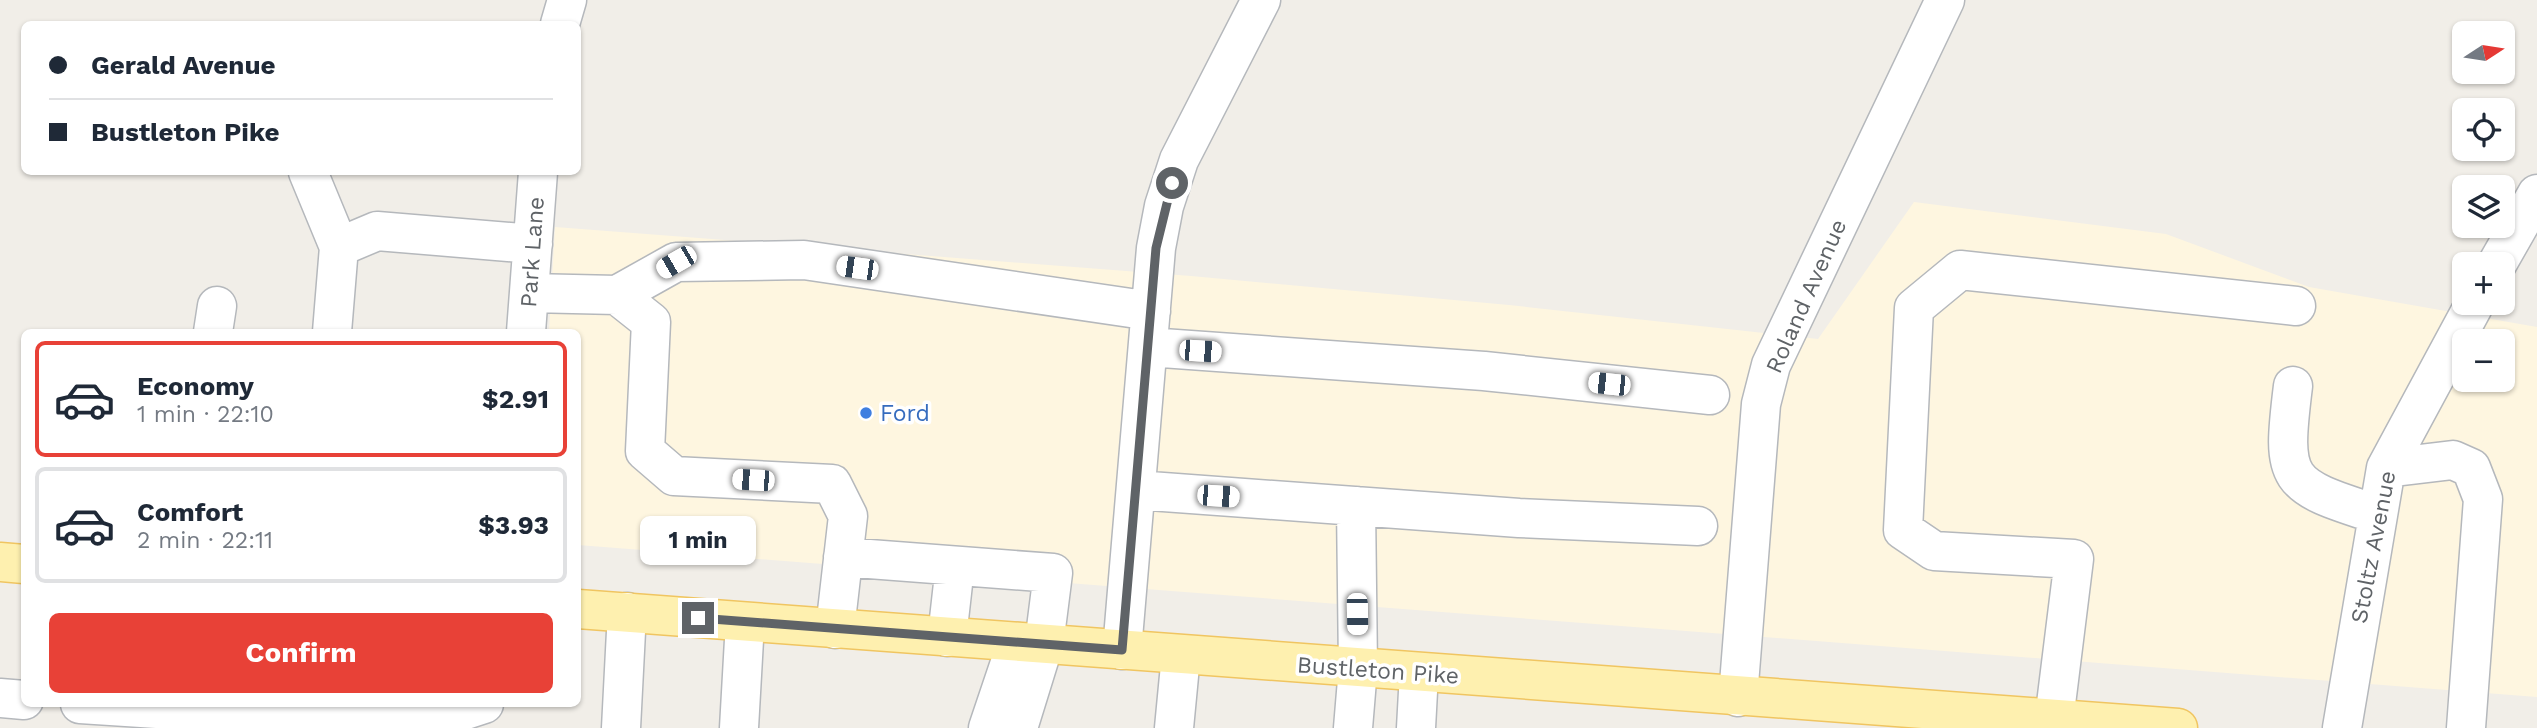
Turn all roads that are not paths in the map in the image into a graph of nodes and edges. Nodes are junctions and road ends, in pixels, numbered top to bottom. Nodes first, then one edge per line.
1 (567, 0) edge
2 (1261, 0) edge
3 (1945, 0) edge
4 (560, 21) edge
5 (309, 175) edge
6 (538, 175) edge
7 (2537, 194) edge
8 (533, 244) junction
9 (339, 247) junction
10 (2504, 252) edge
11 (529, 293) junction
12 (617, 295) junction
13 (2296, 306) dead end
14 (2469, 315) edge
15 (332, 329) edge
16 (526, 329) edge
17 (1149, 329) junction
18 (2293, 386) dead end
19 (1710, 395) dead end
20 (2386, 468) junction
21 (1136, 490) junction
22 (1356, 506) junction
23 (2376, 514) junction
24 (1698, 526) dead end
25 (843, 557) junction
26 (0, 562) edge
27 (21, 564) edge
28 (955, 566) junction
29 (581, 609) edge
30 (627, 612) junction
31 (745, 622) junction
32 (835, 629) junction
33 (947, 637) junction
34 (1031, 643) junction
35 (1122, 650) junction
36 (1181, 655) junction
37 (1358, 668) junction
38 (1419, 673) junction
39 (1738, 697) junction
40 (0, 698) edge
41 (21, 700) edge
42 (126, 707) edge
43 (475, 707) edge
44 (2054, 720) junction
45 (621, 728) edge
46 (739, 728) edge
47 (988, 728) edge
48 (1018, 728) edge
49 (1174, 728) edge
50 (1353, 728) edge
51 (1416, 728) edge
52 (2178, 728) edge
53 (2342, 728) edge
54 (2466, 728) edge

1 - 4 street
2 - 17 street
3 - 39 street, Roland Avenue
5 - 9 street
6 - 8 street, Park Lane
7 - 10 street
8 - 9 street
8 - 11 street, Park Lane
9 - 15 street
11 - 12 street
11 - 16 street, Park Lane
12 - 17 street
12 - 25 street
13 - 44 street
14 - 20 street, Stoltz Avenue
17 - 19 street
17 - 21 street
18 - 23 street
20 - 23 street, Stoltz Avenue
20 - 54 street
21 - 22 street
21 - 35 street
22 - 24 street
22 - 37 street
23 - 53 street, Stoltz Avenue
25 - 28 street
25 - 32 street
26 - 27 main road
28 - 33 street
28 - 34 street
29 - 30 main road, Bustleton Pike
30 - 31 main road, Bustleton Pike
30 - 45 street
31 - 32 main road, Bustleton Pike
31 - 46 street
32 - 33 main road, Bustleton Pike
33 - 34 main road, Bustleton Pike
34 - 35 main road, Bustleton Pike
34 - 47 street
34 - 48 street
35 - 36 main road, Bustleton Pike
36 - 37 main road, Bustleton Pike
36 - 49 street
37 - 38 main road, Bustleton Pike
37 - 50 street
38 - 39 main road, Bustleton Pike
38 - 51 street
39 - 44 main road, Bustleton Pike
40 - 41 street
42 - 43 street
44 - 52 main road, Bustleton Pike

